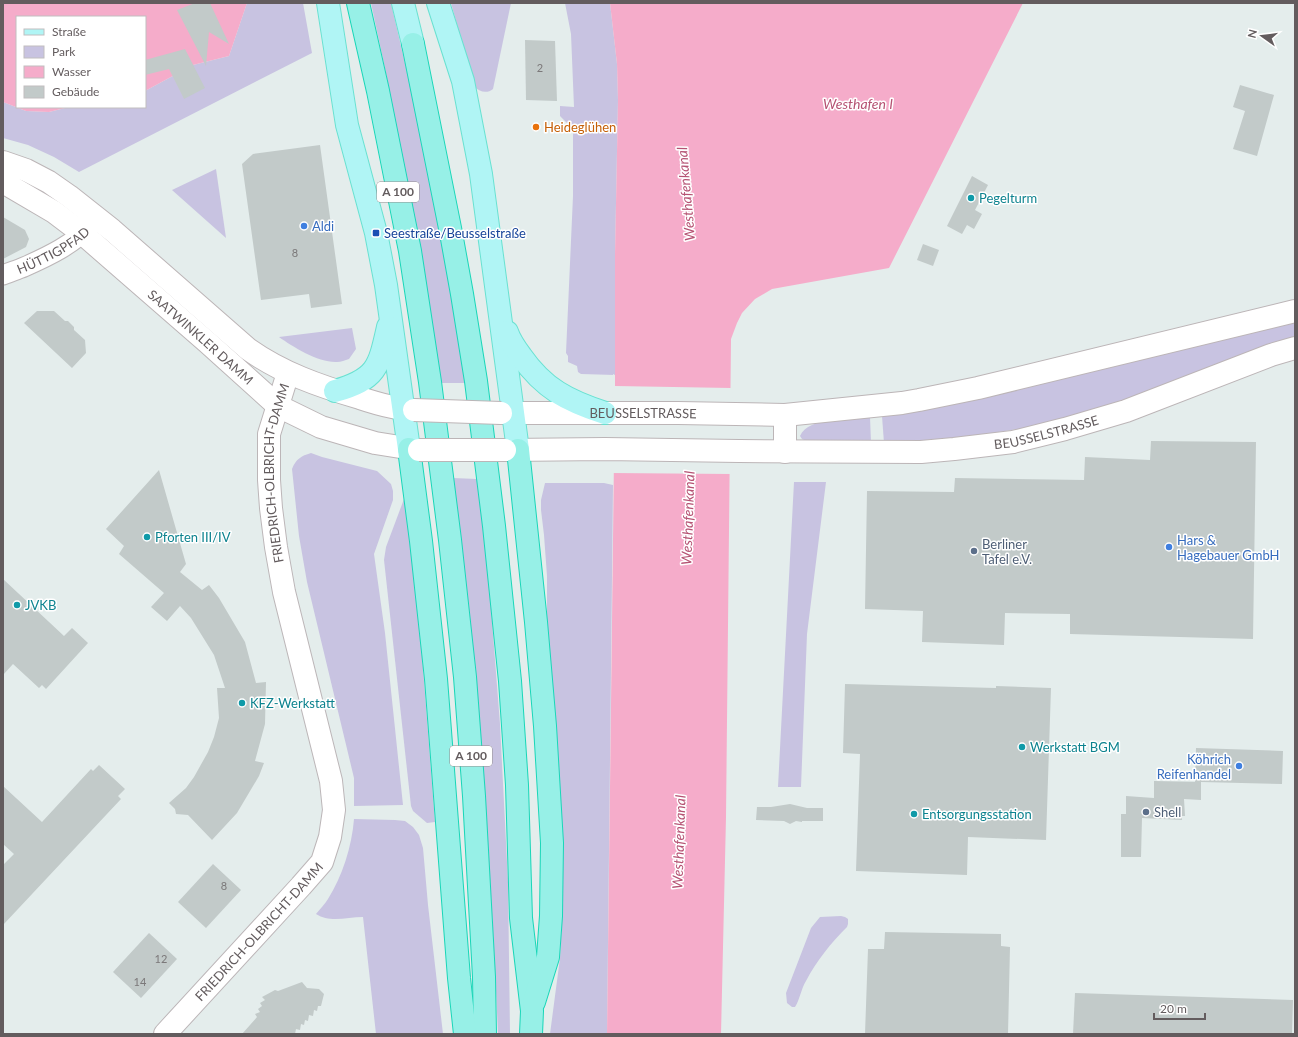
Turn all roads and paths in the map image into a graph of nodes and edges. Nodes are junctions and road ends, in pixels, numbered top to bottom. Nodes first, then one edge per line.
1 (328, 3) edge
2 (358, 3) edge
3 (403, 3) edge
4 (438, 3) edge
5 (413, 44) joint
6 (3, 162) edge
7 (3, 182) edge
8 (97, 218) junction
9 (83, 234) junction
10 (3, 275) edge
11 (1295, 311) edge
12 (500, 312) junction
13 (391, 316) junction
14 (1295, 348) edge
15 (288, 373) junction
16 (335, 391) junction
17 (278, 406) junction
18 (409, 410) junction
19 (507, 413) junction
20 (605, 413) junction
21 (785, 415) junction
22 (414, 450) junction
23 (512, 450) junction
24 (785, 452) junction
25 (532, 1011) junction
26 (165, 1034) edge
27 (465, 1034) edge
28 (485, 1034) edge
29 (531, 1034) edge

1 - 13 main road
2 - 28 highway, A 100
3 - 5 main road
4 - 12 main road
5 - 25 highway
6 - 8 main road, SAATWINKLER DAMM
7 - 9 main road, SAATWINKLER DAMM
8 - 9 street, HÜTTIGPFAD
8 - 15 main road, SAATWINKLER DAMM
9 - 10 street, HÜTTIGPFAD
9 - 17 main road, SAATWINKLER DAMM
11 - 21 main road, BEUSSELSTRASSE
12 - 19 main road
12 - 20 main road
13 - 16 main road
13 - 18 main road
14 - 24 main road, BEUSSELSTRASSE
15 - 16 main road, SAATWINKLER DAMM
15 - 17 main road, FRIEDRICH-OLBRICHT-DAMM
16 - 18 main road, SAATWINKLER DAMM
17 - 22 main road, SAATWINKLER DAMM
17 - 26 main road, FRIEDRICH-OLBRICHT-DAMM
18 - 19 main road, BEUSSELSTRASSE, bridge
18 - 22 main road
19 - 20 main road, BEUSSELSTRASSE
19 - 23 main road
20 - 21 main road, BEUSSELSTRASSE
21 - 24 main road
22 - 23 main road, SAATWINKLER DAMM, bridge
22 - 27 highway
23 - 24 main road, BEUSSELSTRASSE
23 - 25 highway
25 - 29 highway

